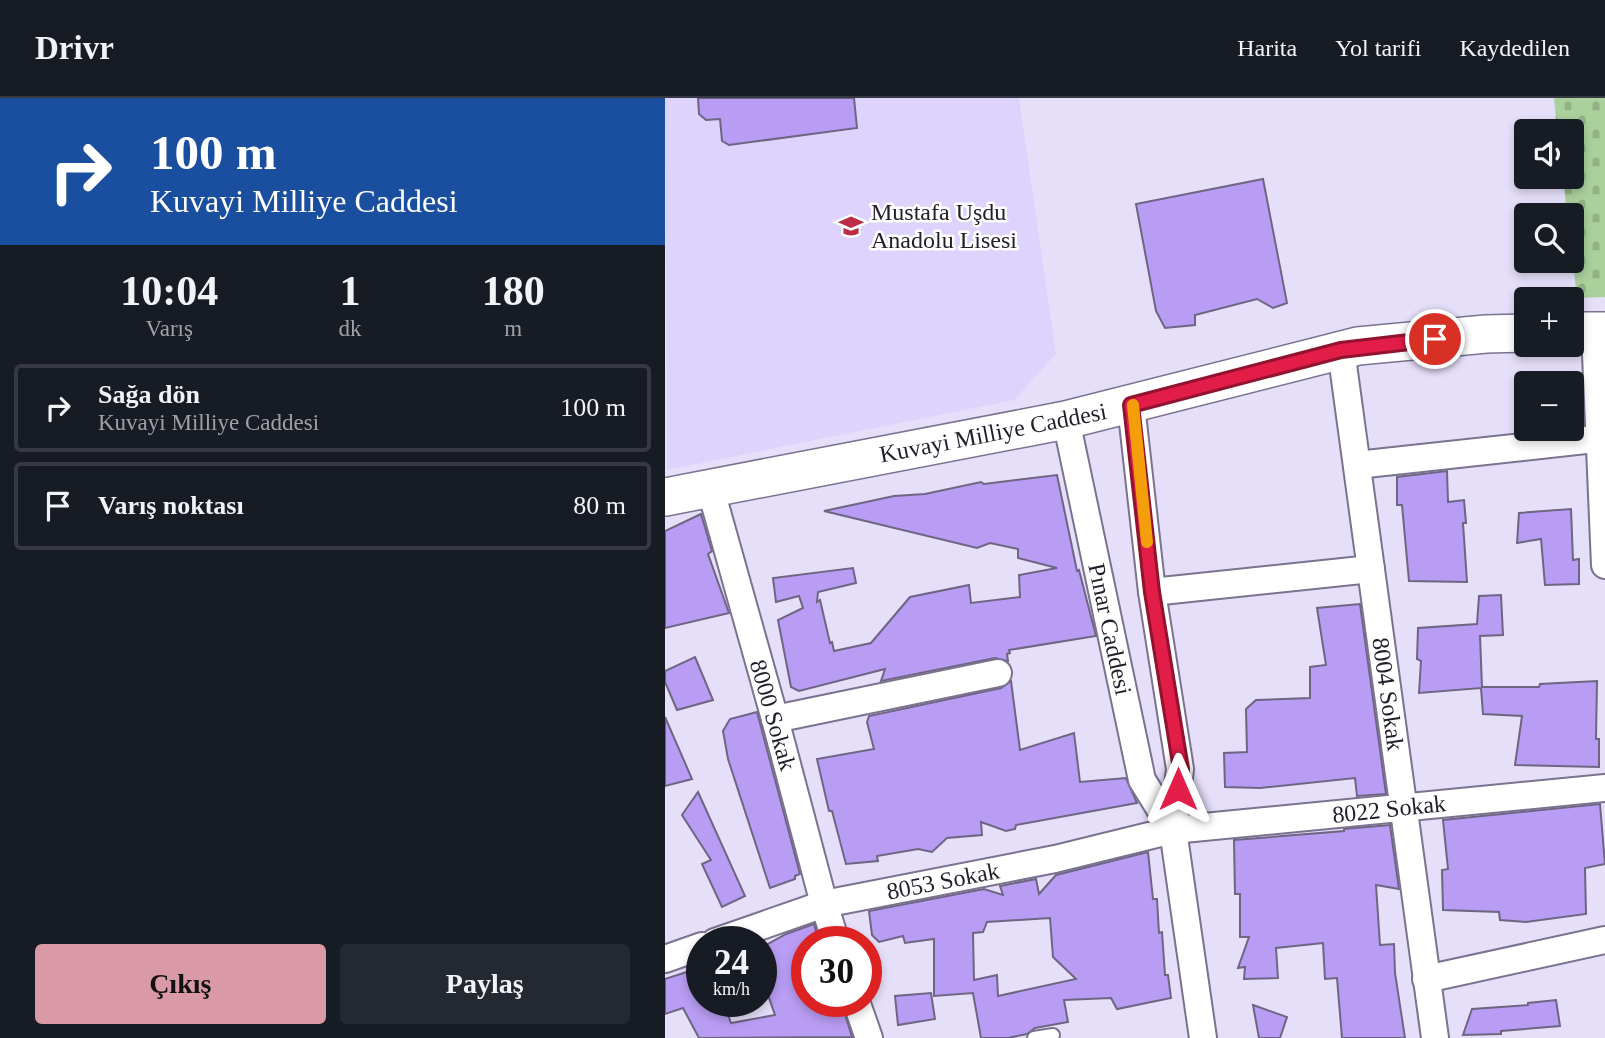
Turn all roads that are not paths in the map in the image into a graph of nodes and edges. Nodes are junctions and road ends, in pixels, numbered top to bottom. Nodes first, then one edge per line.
1 (1590, 331) edge
2 (1514, 333) edge
3 (1341, 350) junction
4 (1131, 405) junction
5 (1066, 420) junction
6 (1602, 439) edge
7 (1357, 465) junction
8 (710, 488) junction
9 (665, 497) edge
10 (1605, 565) edge
11 (1371, 569) junction
12 (1152, 592) junction
13 (998, 673) dead end
14 (775, 719) junction
15 (1605, 788) edge
16 (1404, 808) junction
17 (1173, 830) junction
18 (824, 904) junction
19 (761, 926) edge
20 (831, 926) edge
21 (1605, 940) edge
22 (686, 952) edge
23 (665, 959) edge
24 (1426, 979) junction
25 (862, 1017) edge
26 (1053, 1035) dead end
27 (869, 1038) edge
28 (1034, 1038) edge
29 (1203, 1038) edge
30 (1435, 1038) edge

1 - 6 street
2 - 3 main road, Kuvayi Milliye Caddesi
3 - 4 main road, Kuvayi Milliye Caddesi
3 - 7 street, 8004 Sokak
4 - 5 main road, Kuvayi Milliye Caddesi
4 - 12 street, Pınar Caddesi
5 - 8 main road, Kuvayi Milliye Caddesi
5 - 17 street, Pınar Caddesi
6 - 7 street
6 - 10 street
7 - 11 street, 8004 Sokak
8 - 9 main road, Kuvayi Milliye Caddesi
8 - 14 street, 8000 Sokak
11 - 12 street
11 - 16 street, 8004 Sokak
12 - 17 street, Pınar Caddesi
13 - 14 street
14 - 18 street, 8000 Sokak
15 - 16 street, 8022 Sokak
16 - 17 street, 8022 Sokak
16 - 24 street, 8004 Sokak
17 - 18 street, 8053 Sokak
17 - 29 street, Pınar Caddesi
18 - 19 street, 8053 Sokak
18 - 20 street, 8000 Sokak
21 - 24 street
22 - 23 street
24 - 30 street, 8004 Sokak
25 - 27 street
26 - 28 lane

